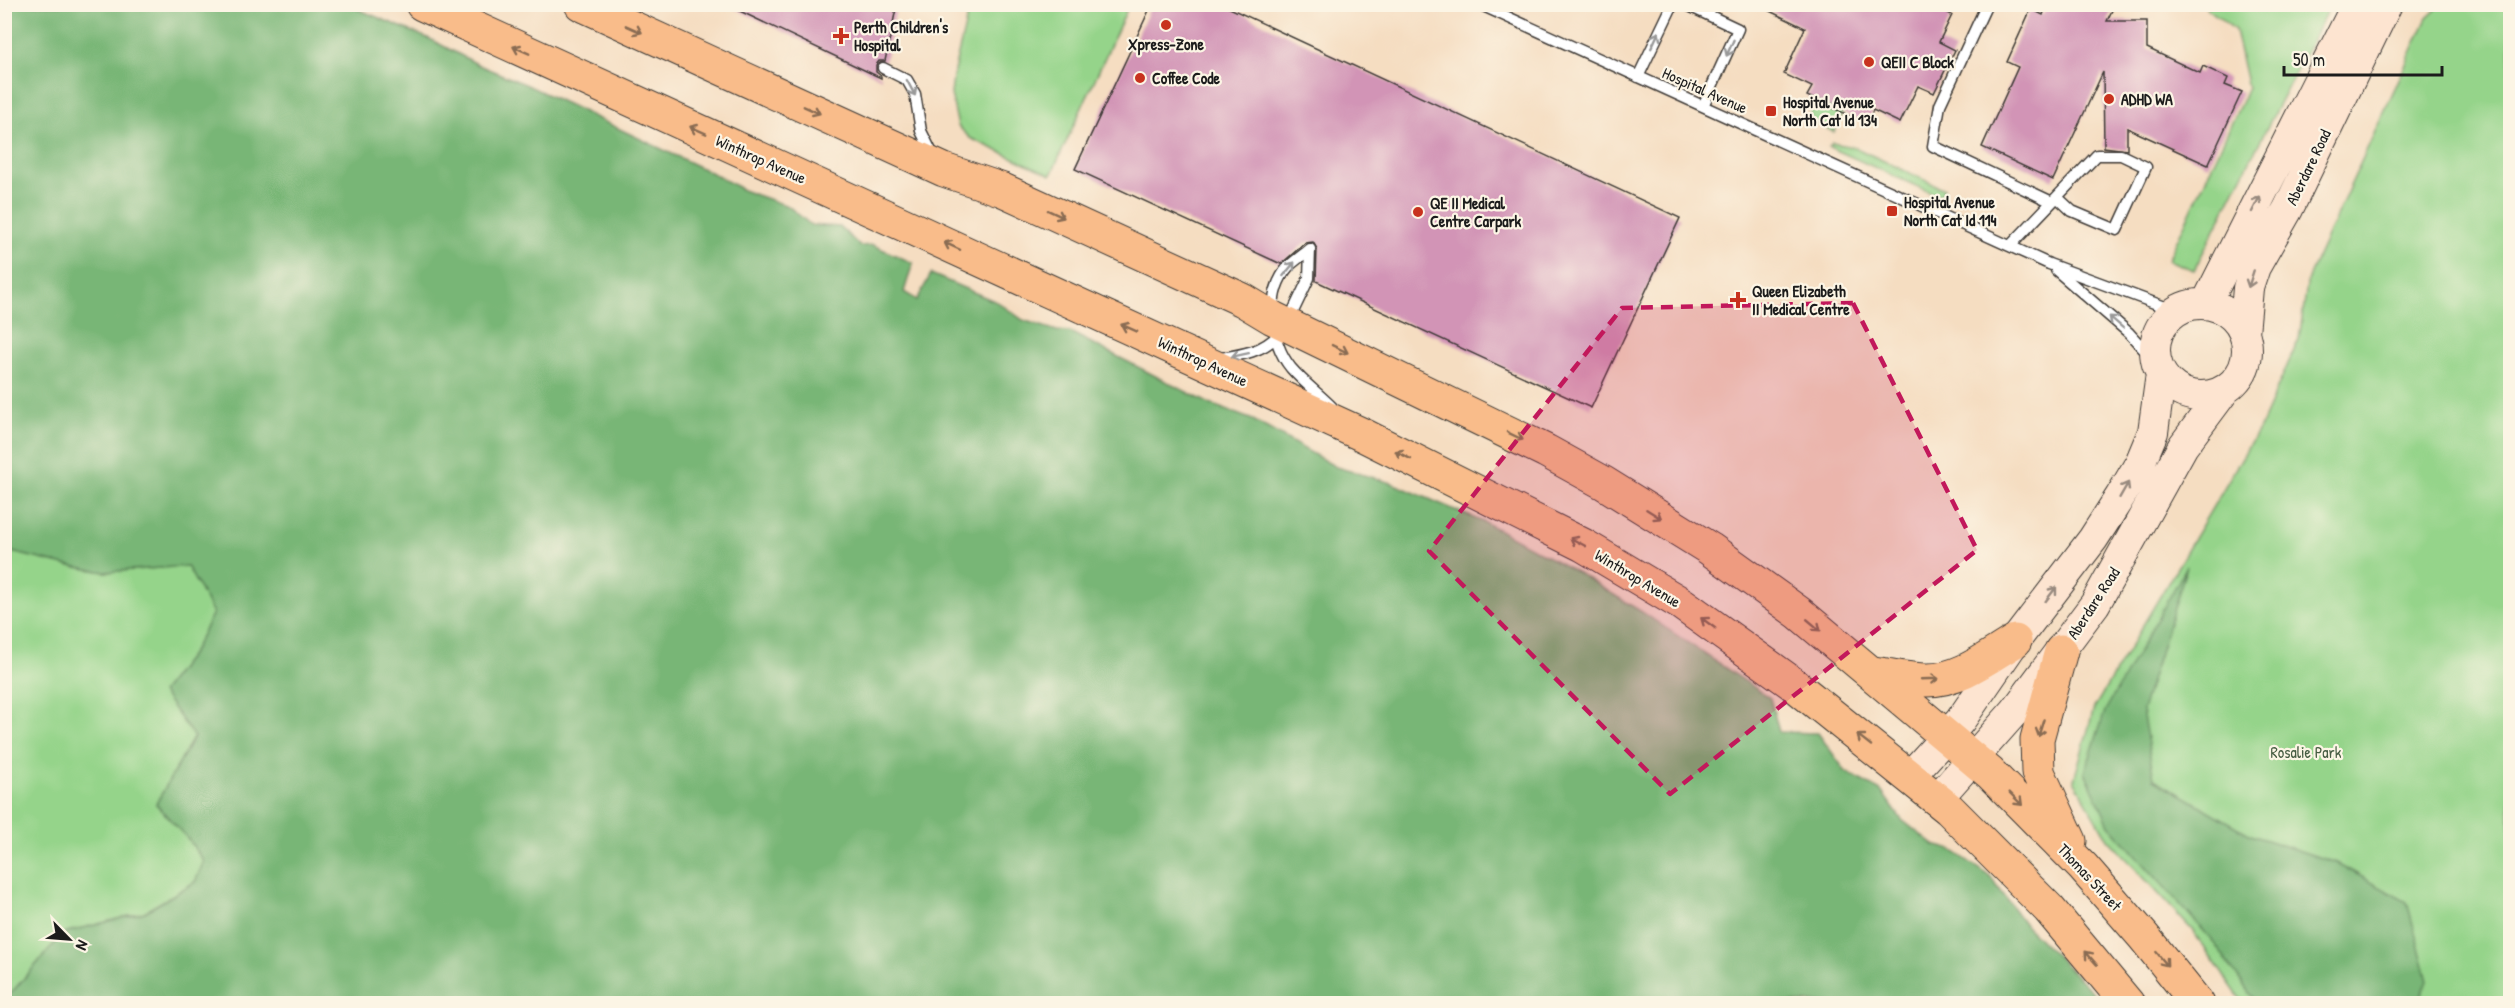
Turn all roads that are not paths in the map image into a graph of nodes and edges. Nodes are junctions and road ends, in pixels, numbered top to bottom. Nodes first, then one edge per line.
1 (422, 4) edge
2 (581, 4) edge
3 (1479, 4) edge
4 (1673, 4) edge
5 (1685, 4) edge
6 (1987, 4) edge
7 (2356, 4) edge
8 (2387, 4) edge
9 (883, 68) dead end
10 (1638, 77) junction
11 (1703, 106) junction
12 (944, 170) junction
13 (2055, 199) junction
14 (2012, 245) junction
15 (2049, 264) junction
16 (2206, 304) junction
17 (2176, 311) junction
18 (1278, 318) junction
19 (2244, 333) junction
20 (1202, 361) junction
21 (2159, 369) junction
22 (2224, 391) junction
23 (1361, 434) junction
24 (2015, 641) junction
25 (2061, 651) junction
26 (1872, 673) junction
27 (1947, 736) junction
28 (1973, 759) junction
29 (1910, 776) junction
30 (1937, 799) junction
31 (2083, 867) junction
32 (2128, 1004) edge
33 (2199, 1004) edge

20 -> 1 main road, Winthrop Avenue
2 -> 12 main road
3 - 10 lane, Hospital Avenue
10 -> 4 lane
5 -> 11 lane
6 - 13 lane
16 -> 7 main road, Aberdare Road
8 -> 19 main road, Aberdare Road
9 -> 12 lane
10 - 11 lane, Hospital Avenue
11 - 14 lane, Hospital Avenue
12 -> 18 main road
13 - 13 lane
13 - 14 lane
14 - 15 lane, Hospital Avenue
15 - 17 lane, Hospital Avenue
21 -> 15 lane, Hospital Avenue
16 - 17 main road
16 - 19 main road
17 - 21 main road
18 -> 18 lane
18 -> 20 lane
18 - 23 lane
18 -> 26 main road
19 - 22 main road
20 - 23 main road, Winthrop Avenue
21 - 22 main road
24 -> 21 main road
22 - 25 main road, Aberdare Road
29 -> 23 main road, Winthrop Avenue
26 -> 24 main road
24 - 27 main road
25 - 28 main road, Aberdare Road
25 -> 31 main road
26 - 27 main road
27 - 28 main road
27 - 29 main road
28 - 30 main road, Aberdare Road
28 -> 31 main road, Thomas Street
29 - 30 main road, Winthrop Avenue
32 -> 30 main road
31 -> 33 main road, Thomas Street

